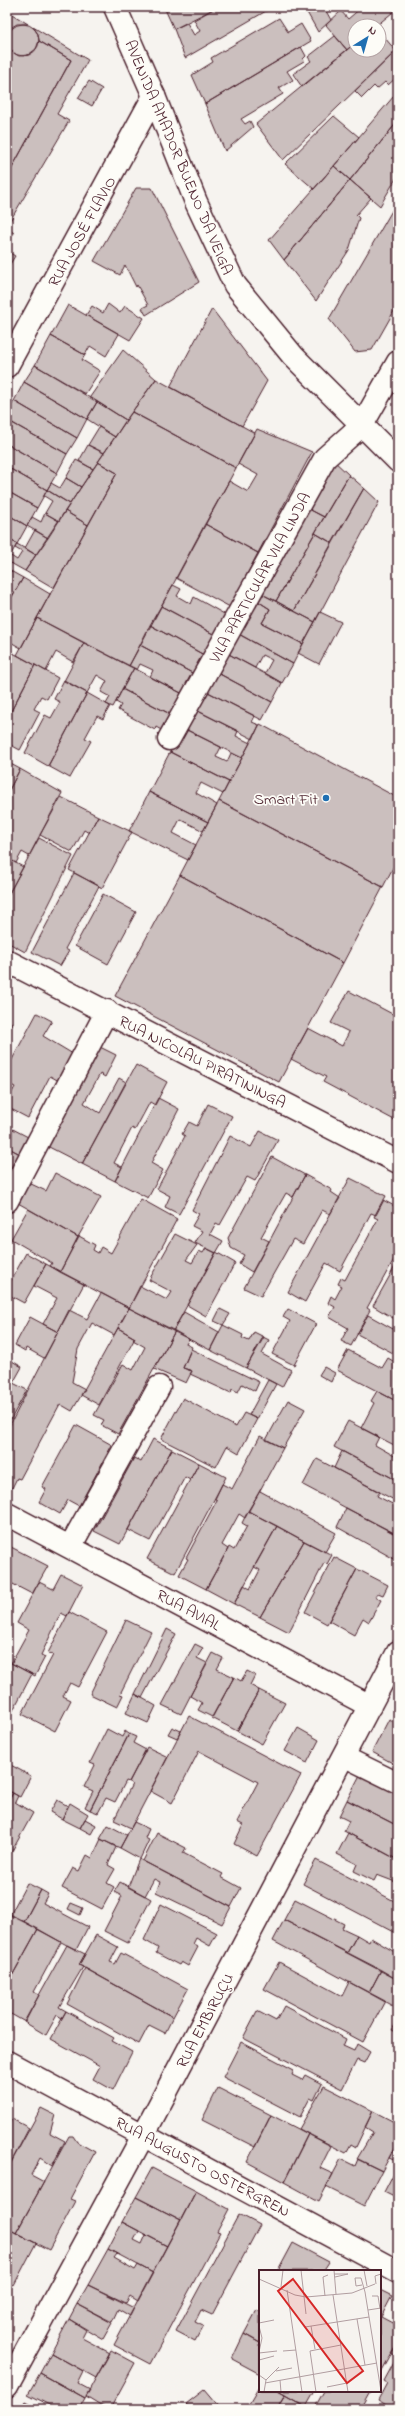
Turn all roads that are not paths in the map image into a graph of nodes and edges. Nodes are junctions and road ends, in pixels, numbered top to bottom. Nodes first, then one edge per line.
1 (115, 7) edge
2 (154, 96) junction
3 (398, 362) edge
4 (7, 366) edge
5 (362, 425) junction
6 (398, 461) edge
7 (169, 739) dead end
8 (7, 961) edge
9 (107, 1011) junction
10 (398, 1162) edge
11 (7, 1201) edge
12 (159, 1387) dead end
13 (7, 1514) edge
14 (70, 1547) junction
15 (398, 1652) edge
16 (370, 1706) junction
17 (343, 1756) junction
18 (398, 1783) edge
19 (7, 2062) edge
20 (144, 2134) junction
21 (398, 2272) edge
22 (7, 2386) edge

1 - 2 street, AVENIDA AMADOR BUENO DA VEIGA
2 - 4 street, RUA JOSÉ FLAVIO
2 - 5 street, AVENIDA AMADOR BUENO DA VEIGA
3 - 5 street, VILA PARTICULAR VILA LINDA
5 - 6 street, AVENIDA AMADOR BUENO DA VEIGA
5 - 7 street, VILA PARTICULAR VILA LINDA
8 - 9 street, RUA NICOLAU PIRATININGA
9 - 10 street, RUA NICOLAU PIRATININGA
9 - 11 street
12 - 14 street
13 - 14 street, RUA AVIAL
14 - 16 street, RUA AVIAL
15 - 16 street, RUA EMBIRUÇU
16 - 17 street, RUA EMBIRUÇU
17 - 18 lane
17 - 20 street, RUA EMBIRUÇU
19 - 20 street, RUA AUGUSTO OSTERGREN
20 - 21 street, RUA AUGUSTO OSTERGREN
20 - 22 street, RUA EMBIRUÇU

